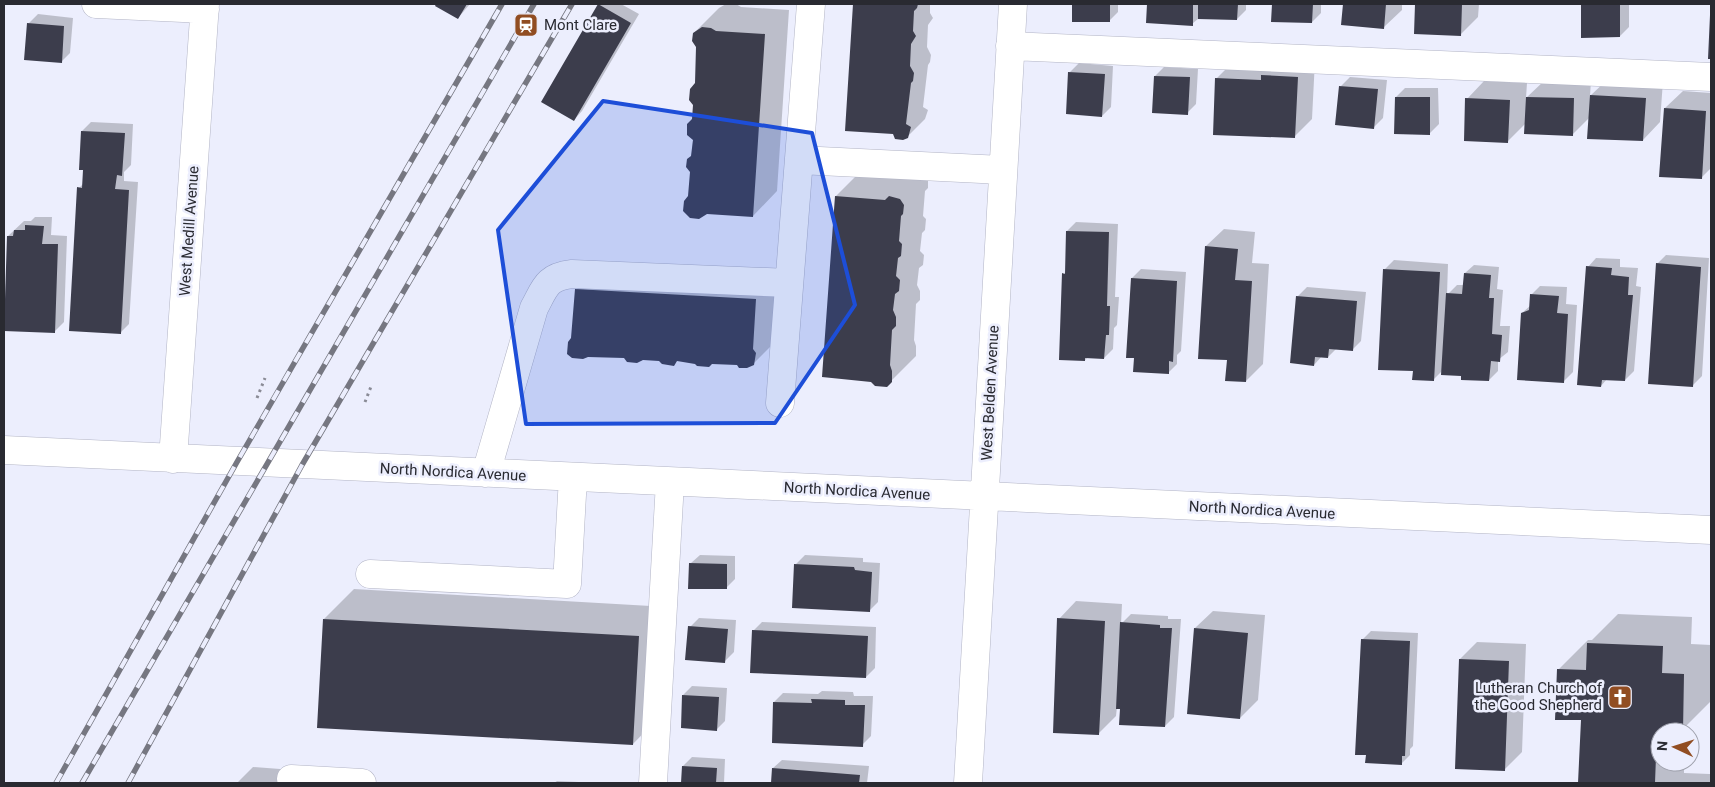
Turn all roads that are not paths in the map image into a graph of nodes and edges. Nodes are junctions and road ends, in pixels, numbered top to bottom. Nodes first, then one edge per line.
1 (96, 4) edge
2 (811, 4) edge
3 (1013, 4) edge
4 (205, 7) edge
5 (1010, 46) junction
6 (1711, 77) edge
7 (799, 160) junction
8 (1002, 170) junction
9 (789, 283) junction
10 (780, 403) dead end
11 (4, 450) edge
12 (173, 459) junction
13 (486, 473) junction
14 (573, 477) junction
15 (670, 482) junction
16 (985, 497) junction
17 (1711, 530) edge
18 (370, 574) dead end
19 (291, 779) dead end
20 (362, 783) edge
21 (653, 783) edge
22 (968, 783) edge

1 - 4 street
2 - 7 street
3 - 5 street, West Belden Avenue
4 - 12 street, West Medill Avenue
5 - 6 street
5 - 8 street, West Belden Avenue
7 - 8 street
7 - 9 street
8 - 16 street, West Belden Avenue
9 - 10 street
9 - 13 street
11 - 12 street, North Nordica Avenue
12 - 13 street, North Nordica Avenue
13 - 14 street, North Nordica Avenue
14 - 15 street, North Nordica Avenue
14 - 18 street
15 - 16 street, North Nordica Avenue
15 - 21 street
16 - 17 street, North Nordica Avenue
16 - 22 street, West Belden Avenue
19 - 20 street

